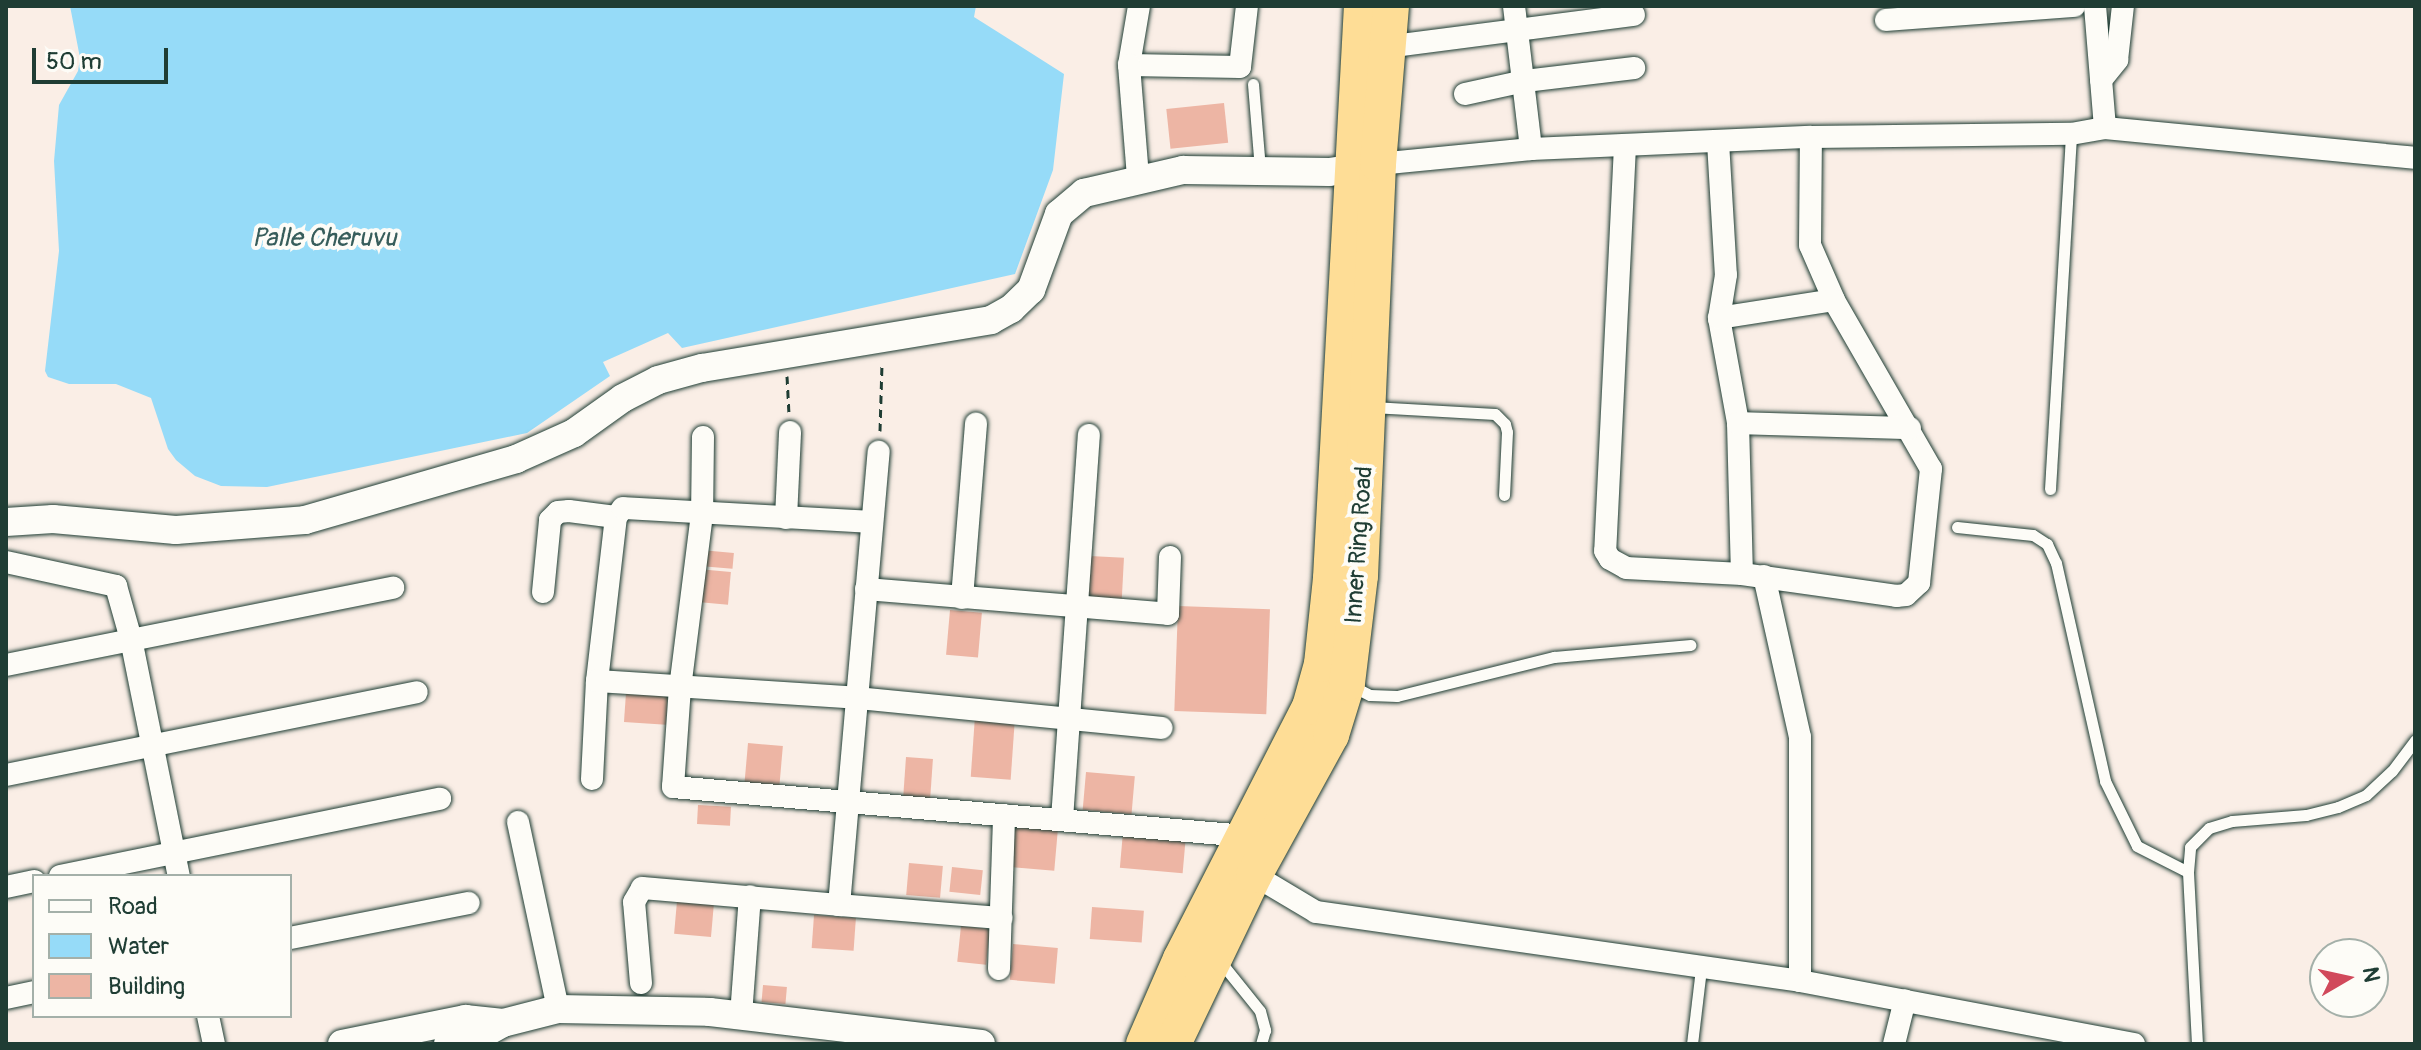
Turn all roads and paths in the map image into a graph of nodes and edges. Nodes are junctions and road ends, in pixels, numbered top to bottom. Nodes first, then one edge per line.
1 (1139, 6) edge
2 (1247, 6) edge
3 (1362, 6) edge
4 (1391, 6) edge
5 (1514, 6) edge
6 (2074, 6) edge
7 (2095, 6) edge
8 (2123, 6) edge
9 (1634, 15) dead end
10 (1886, 20) dead end
11 (1519, 31) junction
12 (1386, 47) junction
13 (1129, 65) junction
14 (1634, 68) dead end
15 (2101, 80) junction
16 (1525, 81) junction
17 (1253, 84) dead end
18 (1465, 94) dead end
19 (2105, 128) junction
20 (2071, 134) junction
21 (1811, 137) junction
22 (1718, 142) junction
23 (1625, 146) junction
24 (1531, 149) junction
25 (2415, 158) edge
26 (1364, 167) junction
27 (1260, 170) junction
28 (1138, 178) junction
29 (1834, 300) junction
30 (1719, 318) junction
31 (883, 339) junction
32 (786, 354) junction
33 (1367, 406) junction
34 (1738, 423) junction
35 (976, 424) dead end
36 (1910, 428) junction
37 (790, 432) joint
38 (1089, 435) dead end
39 (703, 437) dead end
40 (879, 452) joint
41 (2050, 489) dead end
42 (1504, 495) dead end
43 (702, 514) junction
44 (616, 517) junction
45 (786, 518) junction
46 (6, 522) edge
47 (871, 522) junction
48 (1957, 527) dead end
49 (1170, 557) dead end
50 (6, 562) edge
51 (1753, 575) junction
52 (393, 588) dead end
53 (866, 589) junction
54 (543, 592) dead end
55 (962, 598) junction
56 (1077, 609) junction
57 (131, 639) junction
58 (1690, 645) dead end
59 (6, 665) edge
60 (597, 681) junction
61 (1347, 683) junction
62 (680, 687) junction
63 (417, 692) dead end
64 (857, 698) junction
65 (1071, 718) junction
66 (1162, 728) dead end
67 (2415, 740) edge
68 (151, 745) junction
69 (6, 775) edge
70 (592, 779) dead end
71 (440, 799) dead end
72 (848, 802) junction
73 (1004, 815) junction
74 (1062, 819) junction
75 (518, 822) dead end
76 (1246, 836) junction
77 (174, 852) junction
78 (2188, 872) junction
79 (70, 874) edge
80 (179, 874) edge
81 (1254, 875) junction
82 (32, 881) edge
83 (6, 887) edge
84 (750, 896) junction
85 (469, 903) dead end
86 (839, 905) junction
87 (1001, 918) junction
88 (292, 938) edge
89 (1216, 957) junction
90 (999, 969) dead end
91 (1701, 969) junction
92 (1800, 981) junction
93 (641, 983) dead end
94 (32, 992) edge
95 (6, 998) edge
96 (1905, 1000) junction
97 (558, 1009) junction
98 (741, 1015) junction
99 (208, 1018) edge
100 (503, 1023) junction
101 (214, 1044) edge
102 (342, 1044) edge
103 (448, 1044) edge
104 (981, 1044) edge
105 (1144, 1044) edge
106 (1173, 1044) edge
107 (1261, 1044) edge
108 (1692, 1044) edge
109 (1894, 1044) edge
110 (2134, 1044) edge
111 (2197, 1044) edge

1 - 13 street
2 - 13 street
3 - 26 highway, Inner Ring Road
4 - 12 highway, Inner Ring Road
5 - 11 street
6 - 10 street
7 - 15 street
8 - 15 street
9 - 11 street
11 - 12 street
11 - 16 street
12 - 26 highway, Inner Ring Road
13 - 28 street
14 - 16 street
15 - 19 street
16 - 18 street
16 - 24 street
17 - 27 lane
19 - 20 street
19 - 25 street
20 - 21 street
20 - 41 lane
21 - 22 street
21 - 29 street
22 - 23 street
22 - 30 street
23 - 24 street
23 - 51 street
24 - 26 street
26 - 27 street
26 - 33 highway, Inner Ring Road
26 - 76 highway, Inner Ring Road
27 - 28 street
28 - 31 street
29 - 30 street
29 - 36 street
30 - 34 street
31 - 32 street
31 - 40 path
32 - 37 path
32 - 46 street
33 - 42 lane
33 - 61 highway, Inner Ring Road
34 - 36 street
34 - 51 street
35 - 55 street
36 - 51 street
37 - 45 street
38 - 56 street
39 - 43 street
40 - 47 street
43 - 44 street
43 - 45 street
43 - 62 street
44 - 54 street
44 - 60 street
45 - 47 street
47 - 53 street
48 - 78 lane
49 - 56 street
50 - 57 street
51 - 92 street
52 - 57 street
53 - 55 street
53 - 64 street
55 - 56 street
56 - 65 street
57 - 59 street
57 - 68 street
58 - 61 lane
60 - 62 street
60 - 70 street
61 - 81 highway, Inner Ring Road
62 - 64 street
62 - 72 street
63 - 68 street
64 - 65 street
64 - 72 street
65 - 66 street
65 - 74 street
67 - 78 lane
68 - 69 street
68 - 77 street
71 - 77 street
72 - 73 street
72 - 86 street
73 - 74 street
73 - 87 street
74 - 76 street
75 - 97 street
76 - 81 street
76 - 105 highway, Inner Ring Road
77 - 79 street
77 - 80 street
78 - 111 lane
81 - 89 highway, Inner Ring Road
81 - 91 street
82 - 83 street
84 - 86 street
84 - 93 street
84 - 98 street
85 - 88 street
86 - 87 street
87 - 90 street
89 - 106 highway, Inner Ring Road
89 - 107 lane
91 - 92 street
91 - 108 lane
92 - 96 street
94 - 95 street
96 - 109 street
96 - 110 street
97 - 98 street
97 - 100 street
98 - 104 street
99 - 101 street
100 - 102 street
100 - 103 street

